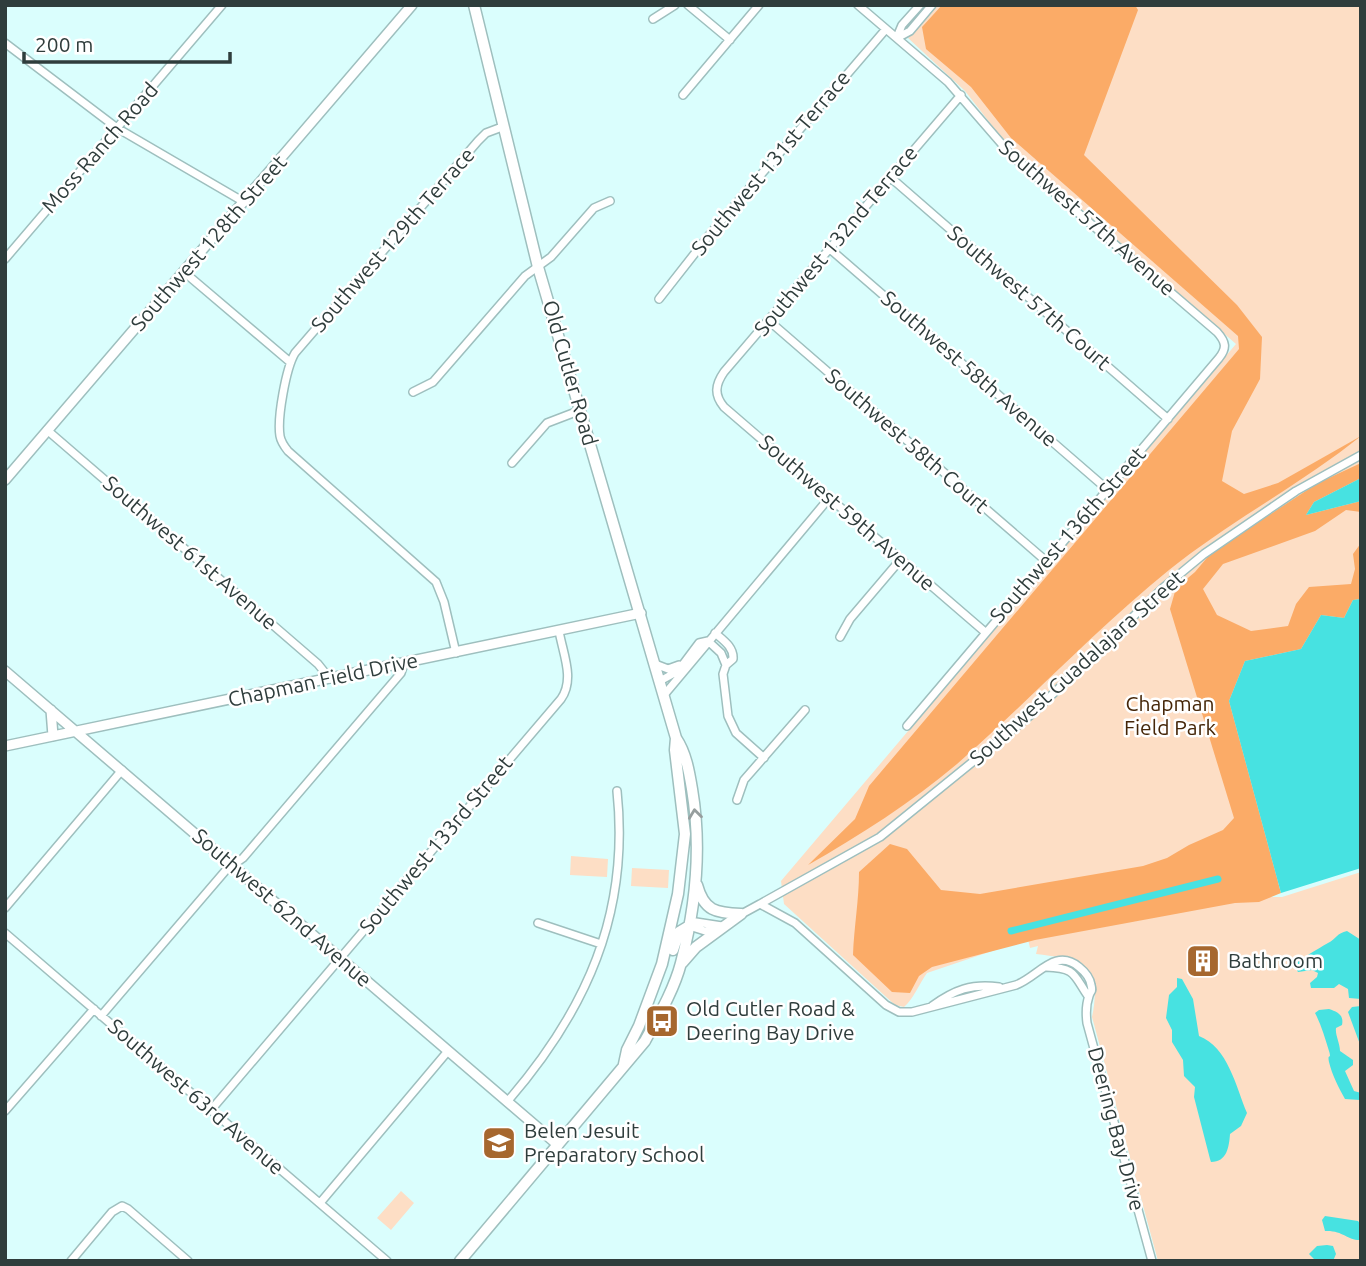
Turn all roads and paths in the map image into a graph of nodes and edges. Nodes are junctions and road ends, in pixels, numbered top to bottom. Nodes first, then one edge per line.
1 (222, 5) edge
2 (412, 5) edge
3 (474, 5) edge
4 (675, 5) edge
5 (688, 5) edge
6 (759, 5) edge
7 (858, 5) edge
8 (920, 5) edge
9 (932, 5) edge
10 (653, 19) dead end
11 (886, 29) junction
12 (897, 37) junction
13 (730, 40) junction
14 (5, 43) edge
15 (683, 95) dead end
16 (961, 95) junction
17 (502, 127) junction
18 (117, 128) junction
19 (890, 177) junction
20 (610, 201) dead end
21 (244, 202) junction
22 (830, 249) junction
23 (6, 256) edge
24 (538, 267) junction
25 (184, 272) junction
26 (659, 299) dead end
27 (768, 320) junction
28 (1225, 343) joint
29 (290, 362) junction
30 (716, 390) joint
31 (413, 392) dead end
32 (581, 410) junction
33 (1168, 419) junction
34 (47, 430) junction
35 (1361, 455) edge
36 (512, 464) dead end
37 (5, 480) edge
38 (1108, 490) junction
39 (830, 497) junction
40 (901, 559) junction
41 (1046, 561) junction
42 (641, 613) junction
43 (559, 631) junction
44 (985, 632) junction
45 (715, 633) junction
46 (840, 638) dead end
47 (708, 641) junction
48 (456, 653) junction
49 (682, 663) junction
50 (404, 664) junction
51 (655, 664) junction
52 (726, 665) junction
53 (5, 671) edge
54 (330, 679) junction
55 (660, 681) junction
56 (664, 695) junction
57 (50, 709) junction
58 (805, 710) dead end
59 (907, 726) dead end
60 (77, 731) junction
61 (52, 736) junction
62 (676, 738) junction
63 (5, 746) edge
64 (764, 758) junction
65 (122, 770) junction
66 (617, 791) dead end
67 (737, 800) dead end
68 (685, 834) junction
69 (232, 866) junction
70 (697, 882) junction
71 (760, 904) junction
72 (5, 908) edge
73 (741, 914) junction
74 (538, 923) dead end
75 (689, 926) junction
76 (5, 933) edge
77 (601, 944) junction
78 (340, 958) junction
79 (681, 963) junction
80 (94, 1010) junction
81 (101, 1016) junction
82 (639, 1026) junction
83 (449, 1051) junction
84 (623, 1065) junction
85 (507, 1102) junction
86 (211, 1110) junction
87 (5, 1111) edge
88 (558, 1145) junction
89 (320, 1203) junction
90 (71, 1261) edge
91 (188, 1261) edge
92 (387, 1261) edge
93 (460, 1261) edge
94 (1152, 1261) edge

1 - 18 street, Moss Ranch Road
2 - 21 street, Southwest 128th Street
3 - 17 main road, Old Cutler Road
4 - 10 street
5 - 13 street
6 - 13 street
7 - 11 street, Southwest 57th Avenue
8 - 12 street
9 - 12 street
11 - 12 street, Southwest 57th Avenue
11 - 26 street, Southwest 131st Terrace
12 - 16 street, Southwest 57th Avenue
13 - 15 street
14 - 18 street
16 - 19 street, Southwest 132nd Terrace
16 - 28 street, Southwest 57th Avenue
17 - 24 main road, Old Cutler Road
17 - 29 street, Southwest 129th Terrace
18 - 21 street
18 - 23 street, Moss Ranch Road
19 - 22 street, Southwest 132nd Terrace
19 - 33 street, Southwest 57th Court
20 - 24 street
21 - 25 street, Southwest 128th Street
22 - 27 street, Southwest 132nd Terrace
22 - 38 street, Southwest 58th Avenue
24 - 31 street
24 - 32 main road, Old Cutler Road
25 - 29 street
25 - 34 street, Southwest 128th Street
27 - 30 street, Southwest 132nd Terrace
27 - 41 street, Southwest 58th Court
28 - 33 street, Southwest 136th Street
29 - 48 street
30 - 39 street, Southwest 59th Avenue
32 - 36 street
32 - 42 main road, Old Cutler Road
33 - 38 street, Southwest 136th Street
34 - 37 street, Southwest 128th Street
34 - 54 street, Southwest 61st Avenue
35 - 71 street, Southwest Guadalajara Street
38 - 41 street, Southwest 136th Street
39 - 40 street, Southwest 59th Avenue
39 - 45 street
40 - 44 street, Southwest 59th Avenue
40 - 46 street
41 - 44 street, Southwest 136th Street
42 - 43 street, Chapman Field Drive
42 - 51 main road, Old Cutler Road
43 - 48 street, Chapman Field Drive
43 - 78 street, Southwest 133rd Street
44 - 59 street, Southwest 136th Street
45 - 47 street
45 - 52 street
47 - 49 street
47 - 52 street
47 - 56 street
48 - 50 street, Chapman Field Drive
49 - 51 street
49 - 55 street
50 - 54 street, Chapman Field Drive
50 - 69 street
51 - 55 main road, Old Cutler Road
52 - 64 street
53 - 57 street, Southwest 62nd Avenue
54 - 60 street, Chapman Field Drive
55 - 56 main road, Old Cutler Road
56 - 62 main road, Old Cutler Road
57 - 60 street, Southwest 62nd Avenue
57 - 61 street
58 - 64 street
60 - 61 street, Chapman Field Drive
60 - 65 street, Southwest 62nd Avenue
61 - 63 street, Chapman Field Drive
62 - 68 main road, Old Cutler Road
70 -> 62 main road, Old Cutler Road
64 - 67 street
65 - 69 street, Southwest 62nd Avenue
65 - 72 street
66 - 77 street
68 - 75 main road
68 - 82 main road, Old Cutler Road
69 - 78 street, Southwest 62nd Avenue
69 - 81 street
70 - 73 main road
70 - 75 main road, Old Cutler Road
71 - 73 street
71 - 94 street, Deering Bay Drive
73 - 75 street
73 - 79 main road
74 - 77 street
75 - 79 main road
75 - 82 main road
76 - 80 street, Southwest 63rd Avenue
77 - 85 street
78 - 83 street, Southwest 62nd Avenue
78 - 86 street, Southwest 133rd Street
79 - 84 main road
80 - 81 street, Southwest 63rd Avenue
80 - 87 street
81 - 86 street, Southwest 63rd Avenue
82 - 84 main road
83 - 85 street, Southwest 62nd Avenue
83 - 89 street
84 - 88 main road
85 - 88 street, Southwest 62nd Avenue
86 - 89 street, Southwest 63rd Avenue
88 - 93 main road
89 - 92 street, Southwest 63rd Avenue
90 - 91 street

